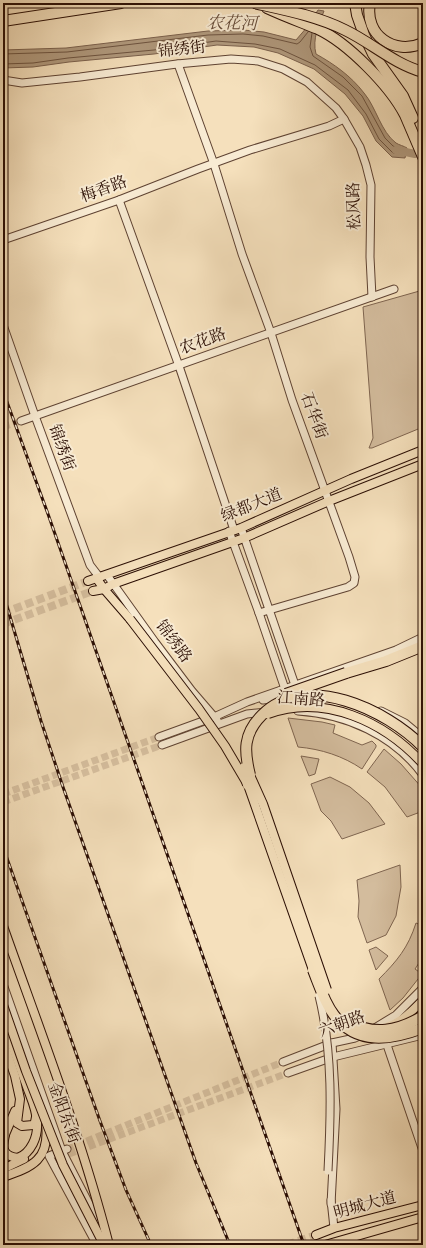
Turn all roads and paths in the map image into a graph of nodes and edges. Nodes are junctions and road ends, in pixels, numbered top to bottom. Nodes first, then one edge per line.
1 (121, 3) edge
2 (254, 3) edge
3 (355, 3) edge
4 (370, 3) edge
5 (3, 21) edge
6 (423, 43) edge
7 (178, 64) junction
8 (423, 72) edge
9 (3, 80) edge
10 (344, 119) junction
11 (423, 140) edge
12 (423, 157) edge
13 (214, 164) junction
14 (119, 200) junction
15 (3, 240) edge
16 (394, 289) dead end
17 (372, 297) junction
18 (3, 325) edge
19 (271, 333) junction
20 (179, 366) junction
21 (35, 416) junction
22 (21, 421) tunnel mouth
23 (423, 450) edge
24 (423, 464) edge
25 (325, 491) junction
26 (329, 501) junction
27 (234, 529) junction
28 (244, 538) junction
29 (234, 542) junction
30 (101, 577) junction
31 (88, 581) tunnel mouth
32 (113, 584) junction
33 (104, 589) junction
34 (92, 591) tunnel mouth
35 (270, 610) junction
36 (259, 613) junction
37 (423, 637) edge
38 (423, 646) edge
39 (295, 685) junction
40 (285, 689) junction
41 (247, 702) junction
42 (214, 717) junction
43 (258, 719) junction
44 (220, 723) junction
45 (159, 736) tunnel mouth
46 (243, 738) junction
47 (423, 738) edge
48 (162, 746) tunnel mouth
49 (423, 747) edge
50 (423, 764) edge
51 (423, 775) edge
52 (249, 780) junction
53 (3, 926) edge
54 (313, 970) junction
55 (3, 984) edge
56 (423, 988) edge
57 (327, 990) junction
58 (423, 1000) edge
59 (3, 1004) edge
60 (331, 1011) junction
61 (423, 1016) edge
62 (3, 1020) edge
63 (423, 1021) edge
64 (357, 1026) junction
65 (423, 1028) edge
66 (377, 1030) junction
67 (423, 1035) edge
68 (355, 1038) junction
69 (3, 1041) edge
70 (332, 1043) junction
71 (387, 1045) junction
72 (333, 1057) junction
73 (283, 1062) tunnel mouth
74 (288, 1073) tunnel mouth
75 (31, 1085) junction
76 (18, 1092) junction
77 (35, 1105) junction
78 (45, 1119) junction
79 (4, 1137) edge
80 (423, 1151) edge
81 (66, 1153) junction
82 (3, 1169) edge
83 (3, 1177) edge
84 (331, 1204) junction
85 (423, 1205) edge
86 (423, 1217) edge
87 (334, 1228) junction
88 (316, 1235) tunnel mouth
89 (335, 1243) edge
90 (97, 1245) edge
91 (104, 1245) edge
92 (110, 1245) edge
93 (325, 1245) edge

1 - 5 highway
2 - 8 highway, bridge
2 - 12 highway, bridge
3 - 11 highway, bridge
4 - 6 highway
7 - 9 street, 锦绣街
7 - 10 street, 锦绣街
7 - 13 street, 石华街
10 - 13 street, 梅香路
10 - 17 street, 松风路
13 - 14 street, 梅香路
13 - 19 street, 石华街
14 - 15 street, 梅香路
14 - 20 street
16 - 17 street, 农花路
17 - 19 street, 农花路
18 - 21 street, 锦绣街
19 - 20 street, 农花路
19 - 25 street, 石华街
20 - 21 street, 农花路
20 - 27 street
21 - 22 street, 农花路
21 - 30 street, 锦绣街
23 - 25 main road, 绿都大道
24 - 26 main road, 绿都大道
25 - 26 street, 石华街
25 - 27 main road, 绿都大道
26 - 28 main road, 绿都大道
26 - 35 street, 石华街
27 - 28 street
27 - 29 street
27 - 30 main road, 绿都大道
28 - 29 main road, 绿都大道
28 - 35 street
29 - 32 main road, 绿都大道
29 - 36 street
30 - 31 main road, 绿都大道
30 - 32 street, 锦绣路
30 - 33 main road
32 - 33 main road, 绿都大道
32 - 42 street, 锦绣路
33 - 34 main road, 绿都大道
33 - 52 main road, bridge
35 - 36 street, 石华街
35 - 39 street
36 - 40 street
37 - 39 street, 江南路
38 - 46 highway, bridge
39 - 40 street, 江南路
40 - 41 street, 江南路
41 - 42 street, 江南路
41 - 47 street
42 - 44 street, 锦绣路
42 - 45 street, 江南路
43 - 46 highway, bridge
43 - 49 highway, bridge
43 - 50 main road, bridge
43 - 52 highway, bridge
44 - 48 street, 江南路
44 - 51 street, 江南路
46 - 52 highway, bridge
52 - 54 main road, bridge
52 - 57 main road, bridge
53 - 92 main road, bridge
54 - 60 highway, bridge
54 - 84 street, bridge
55 - 81 street, 金阳东街
56 - 68 street, 六朝路
57 - 60 highway, bridge
57 - 64 highway, bridge
58 - 66 main road
59 - 75 main road, bridge
60 - 64 highway, bridge
60 - 65 highway, bridge
61 - 66 highway, bridge
62 - 77 main road
63 - 68 street
64 - 66 highway, bridge
67 - 71 street
68 - 70 street, 六朝路
69 - 76 main road
70 - 72 street
70 - 73 street, 六朝路
71 - 72 street
71 - 80 street
72 - 74 street
72 - 84 street
75 - 77 main road, bridge
75 - 78 main road, bridge
76 - 77 main road
76 - 79 main road
77 - 79 main road
77 - 82 main road
78 - 83 main road, bridge
78 - 91 main road, bridge
81 - 90 street, 金阳东街
81 - 92 street, 金阳东街
84 - 87 street
85 - 87 main road, 明城大道
86 - 89 main road, 明城大道
87 - 88 main road, 明城大道
87 - 89 main road
89 - 93 main road, 明城大道

